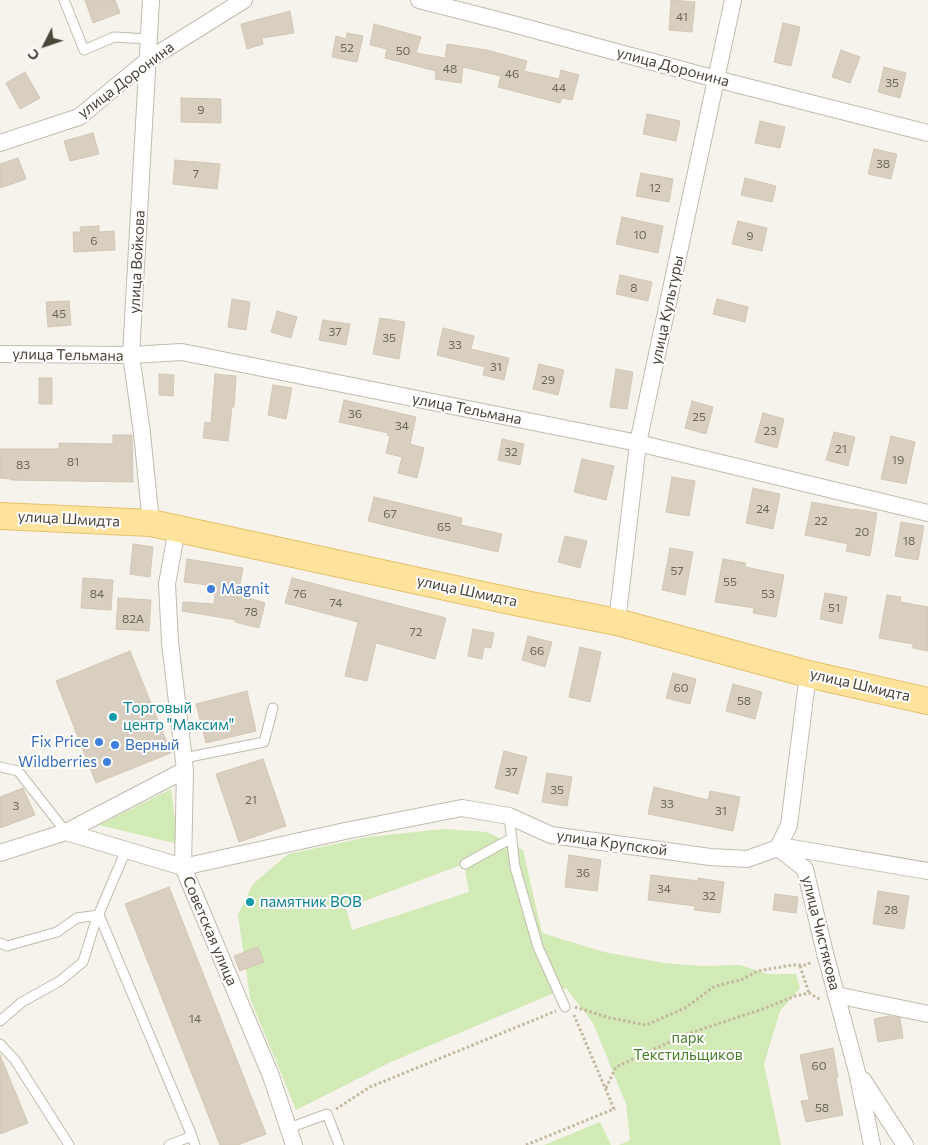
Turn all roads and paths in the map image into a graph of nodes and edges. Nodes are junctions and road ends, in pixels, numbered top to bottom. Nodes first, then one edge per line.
1 (64, 0) edge
2 (152, 0) edge
3 (244, 0) edge
4 (419, 0) edge
5 (734, 0) edge
6 (149, 39) junction
7 (148, 60) junction
8 (716, 79) junction
9 (928, 134) edge
10 (0, 143) edge
11 (0, 354) edge
12 (131, 355) junction
13 (638, 443) junction
14 (928, 513) edge
15 (0, 516) edge
16 (151, 523) junction
17 (177, 528) junction
18 (617, 622) junction
19 (808, 674) junction
20 (928, 700) edge
21 (273, 708) dead end
22 (185, 764) junction
23 (0, 767) edge
24 (509, 816) junction
25 (66, 832) junction
26 (512, 838) junction
27 (778, 848) junction
28 (126, 850) junction
29 (0, 853) edge
30 (465, 864) dead end
31 (183, 867) junction
32 (928, 872) edge
33 (99, 915) junction
34 (0, 943) edge
35 (825, 953) junction
36 (800, 965) junction
37 (809, 993) junction
38 (836, 995) junction
39 (565, 1007) joint
40 (841, 1011) junction
41 (928, 1014) edge
42 (0, 1021) edge
43 (0, 1044) edge
44 (857, 1072) junction
45 (605, 1088) junction
46 (327, 1114) junction
47 (289, 1128) junction
48 (194, 1141) edge
49 (69, 1145) edge
50 (169, 1145) edge
51 (294, 1145) edge
52 (339, 1145) edge
53 (526, 1145) edge
54 (872, 1145) edge
55 (905, 1145) edge

1 - 6 lane
2 - 6 street, улица Войкова
3 - 7 street, улица Доронина
4 - 8 street, улица Доронина
5 - 8 street, улица Культуры
6 - 7 street, улица Войкова
7 - 10 street, улица Доронина
7 - 12 street, улица Войкова
8 - 9 street, улица Доронина
8 - 13 street, улица Культуры
11 - 12 street, улица Тельмана
12 - 13 street, улица Тельмана
12 - 16 street, улица Войкова
13 - 14 street, улица Тельмана
13 - 18 street, улица Культуры
15 - 16 main road, улица Шмидта
16 - 17 main road, улица Шмидта
17 - 18 main road, улица Шмидта
17 - 22 street, Советская улица
18 - 19 main road, улица Шмидта
19 - 20 main road, улица Шмидта
19 - 27 street
21 - 22 lane
22 - 25 street
22 - 31 street, Советская улица
23 - 25 lane
24 - 26 lane
24 - 27 street, улица Крупской
24 - 31 street, улица Крупской
25 - 28 street
25 - 29 street
26 - 30 lane
26 - 39 lane
27 - 32 street, улица Крупской
27 - 35 street, улица Чистякова
28 - 31 street
28 - 33 lane
31 - 47 street, Советская улица
33 - 34 lane
33 - 42 lane
33 - 48 lane
35 - 36 path
35 - 38 street, улица Чистякова
36 - 37 path
36 - 45 path
37 - 40 path
37 - 45 path
38 - 40 street, улица Чистякова
38 - 41 street
39 - 46 path
40 - 44 street, улица Чистякова
43 - 49 lane
44 - 54 street, улица Чистякова
44 - 55 street
45 - 53 path
46 - 47 lane
46 - 52 lane
47 - 51 street, Советская улица
48 - 50 lane

